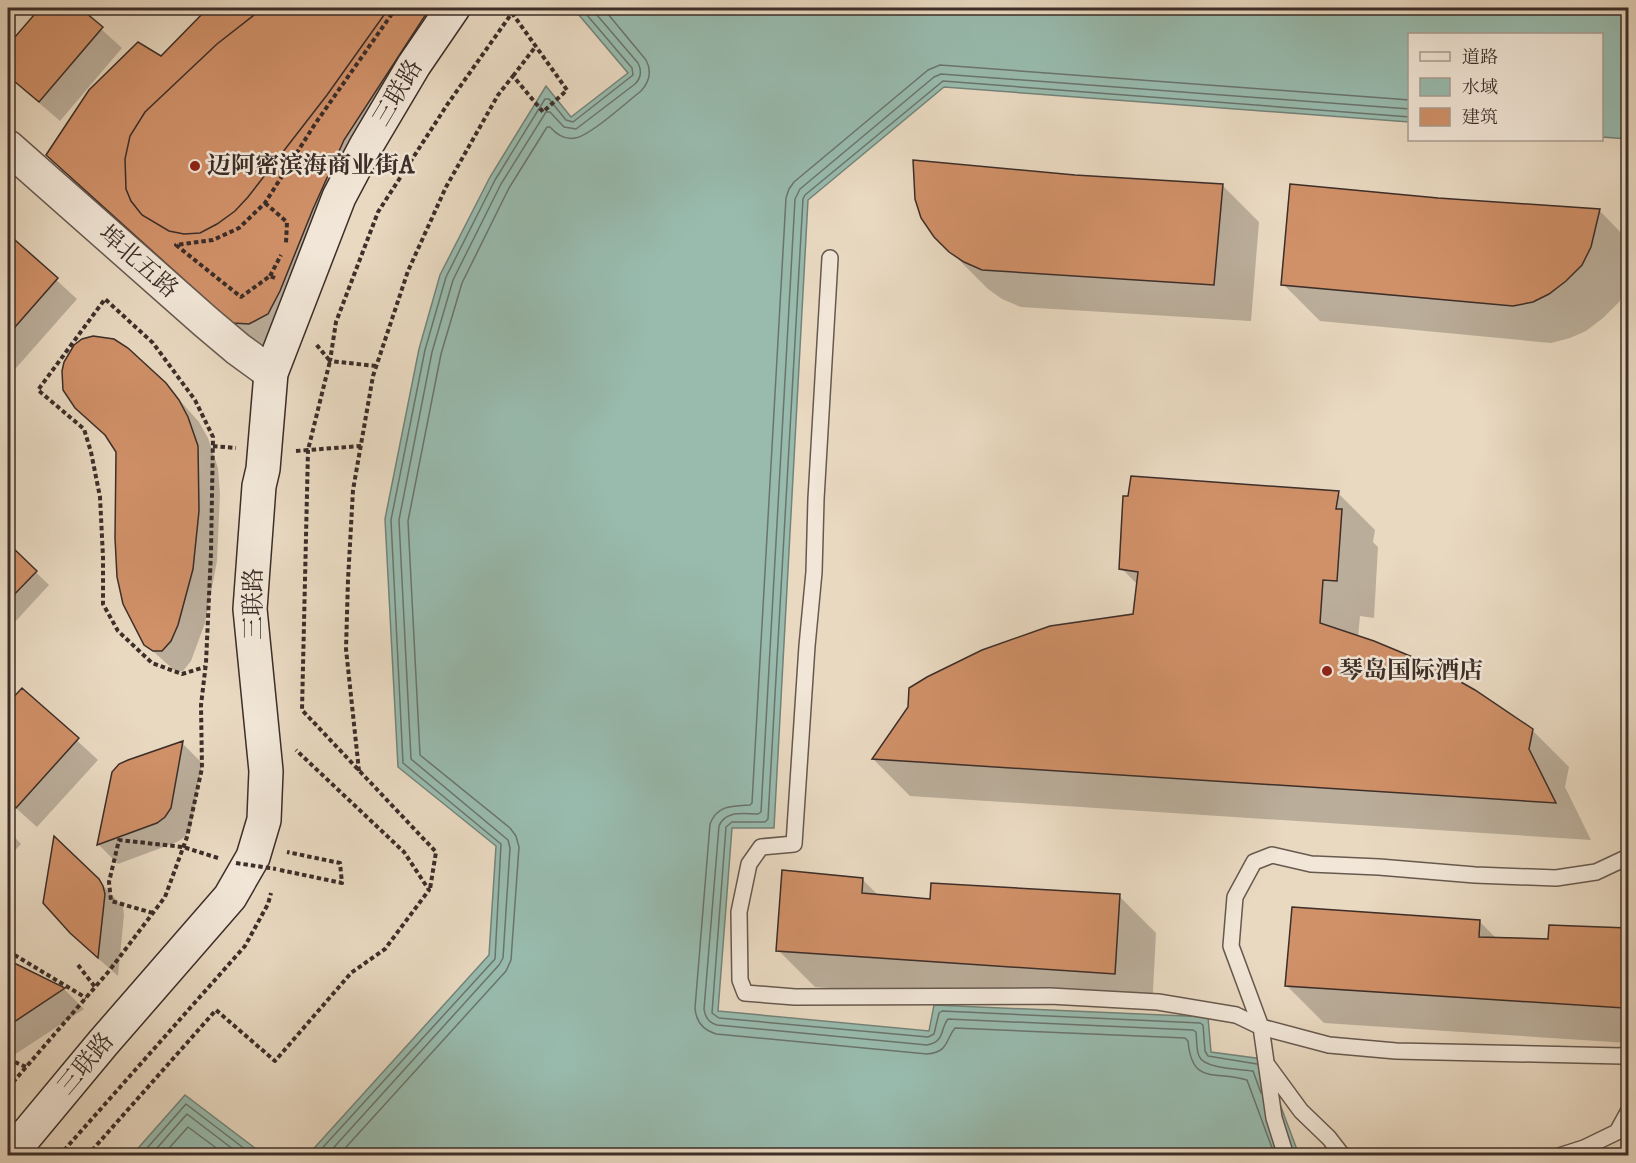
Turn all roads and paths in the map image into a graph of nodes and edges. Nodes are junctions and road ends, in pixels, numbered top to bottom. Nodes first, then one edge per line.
1 (396, 8) edge
2 (453, 8) edge
3 (508, 8) edge
4 (512, 13) junction
5 (536, 46) junction
6 (513, 76) junction
7 (8, 147) edge
8 (265, 203) junction
9 (830, 258) dead end
10 (270, 276) junction
11 (302, 293) junction
12 (308, 335) dead end
13 (330, 361) junction
14 (376, 366) junction
15 (272, 373) junction
16 (361, 446) junction
17 (308, 450) junction
18 (292, 452) dead end
19 (205, 667) junction
20 (293, 747) dead end
21 (359, 771) junction
22 (183, 848) junction
23 (281, 850) dead end
24 (1629, 857) edge
25 (279, 861) dead end
26 (276, 871) junction
27 (273, 882) dead end
28 (429, 890) junction
29 (153, 913) junction
30 (8, 951) edge
31 (78, 965) dead end
32 (95, 987) junction
33 (86, 998) junction
34 (1262, 1028) junction
35 (1629, 1052) edge
36 (8, 1059) edge
37 (1265, 1061) junction
38 (26, 1067) junction
39 (8, 1088) edge
40 (1629, 1112) edge
41 (9, 1155) edge
42 (59, 1155) edge
43 (87, 1155) edge
44 (1286, 1155) edge
45 (1343, 1155) edge
46 (1559, 1155) edge

1 - 8 path
2 - 11 main road, 三联路
3 - 4 path
4 - 5 path
4 - 13 path
5 - 6 path
5 - 6 path
6 - 14 path
7 - 15 main road, 埠北五路
8 - 10 path
8 - 10 path
9 - 34 lane
10 - 11 path
11 - 15 main road, 三联路
12 - 13 path
13 - 14 path
13 - 17 path
14 - 16 path
15 - 41 main road, 三联路
16 - 17 path
16 - 21 path
17 - 18 path
17 - 21 path
19 - 19 path
19 - 22 path
20 - 28 path
21 - 28 path
22 - 26 path, bridge
22 - 29 path
22 - 29 path
23 - 26 path
24 - 34 lane
25 - 26 path
27 - 42 path
28 - 43 path
29 - 32 path
30 - 33 path
31 - 32 path
32 - 33 path
33 - 38 path
34 - 35 lane
34 - 37 lane
36 - 38 path
37 - 44 lane
37 - 45 lane
38 - 39 path
40 - 46 lane

